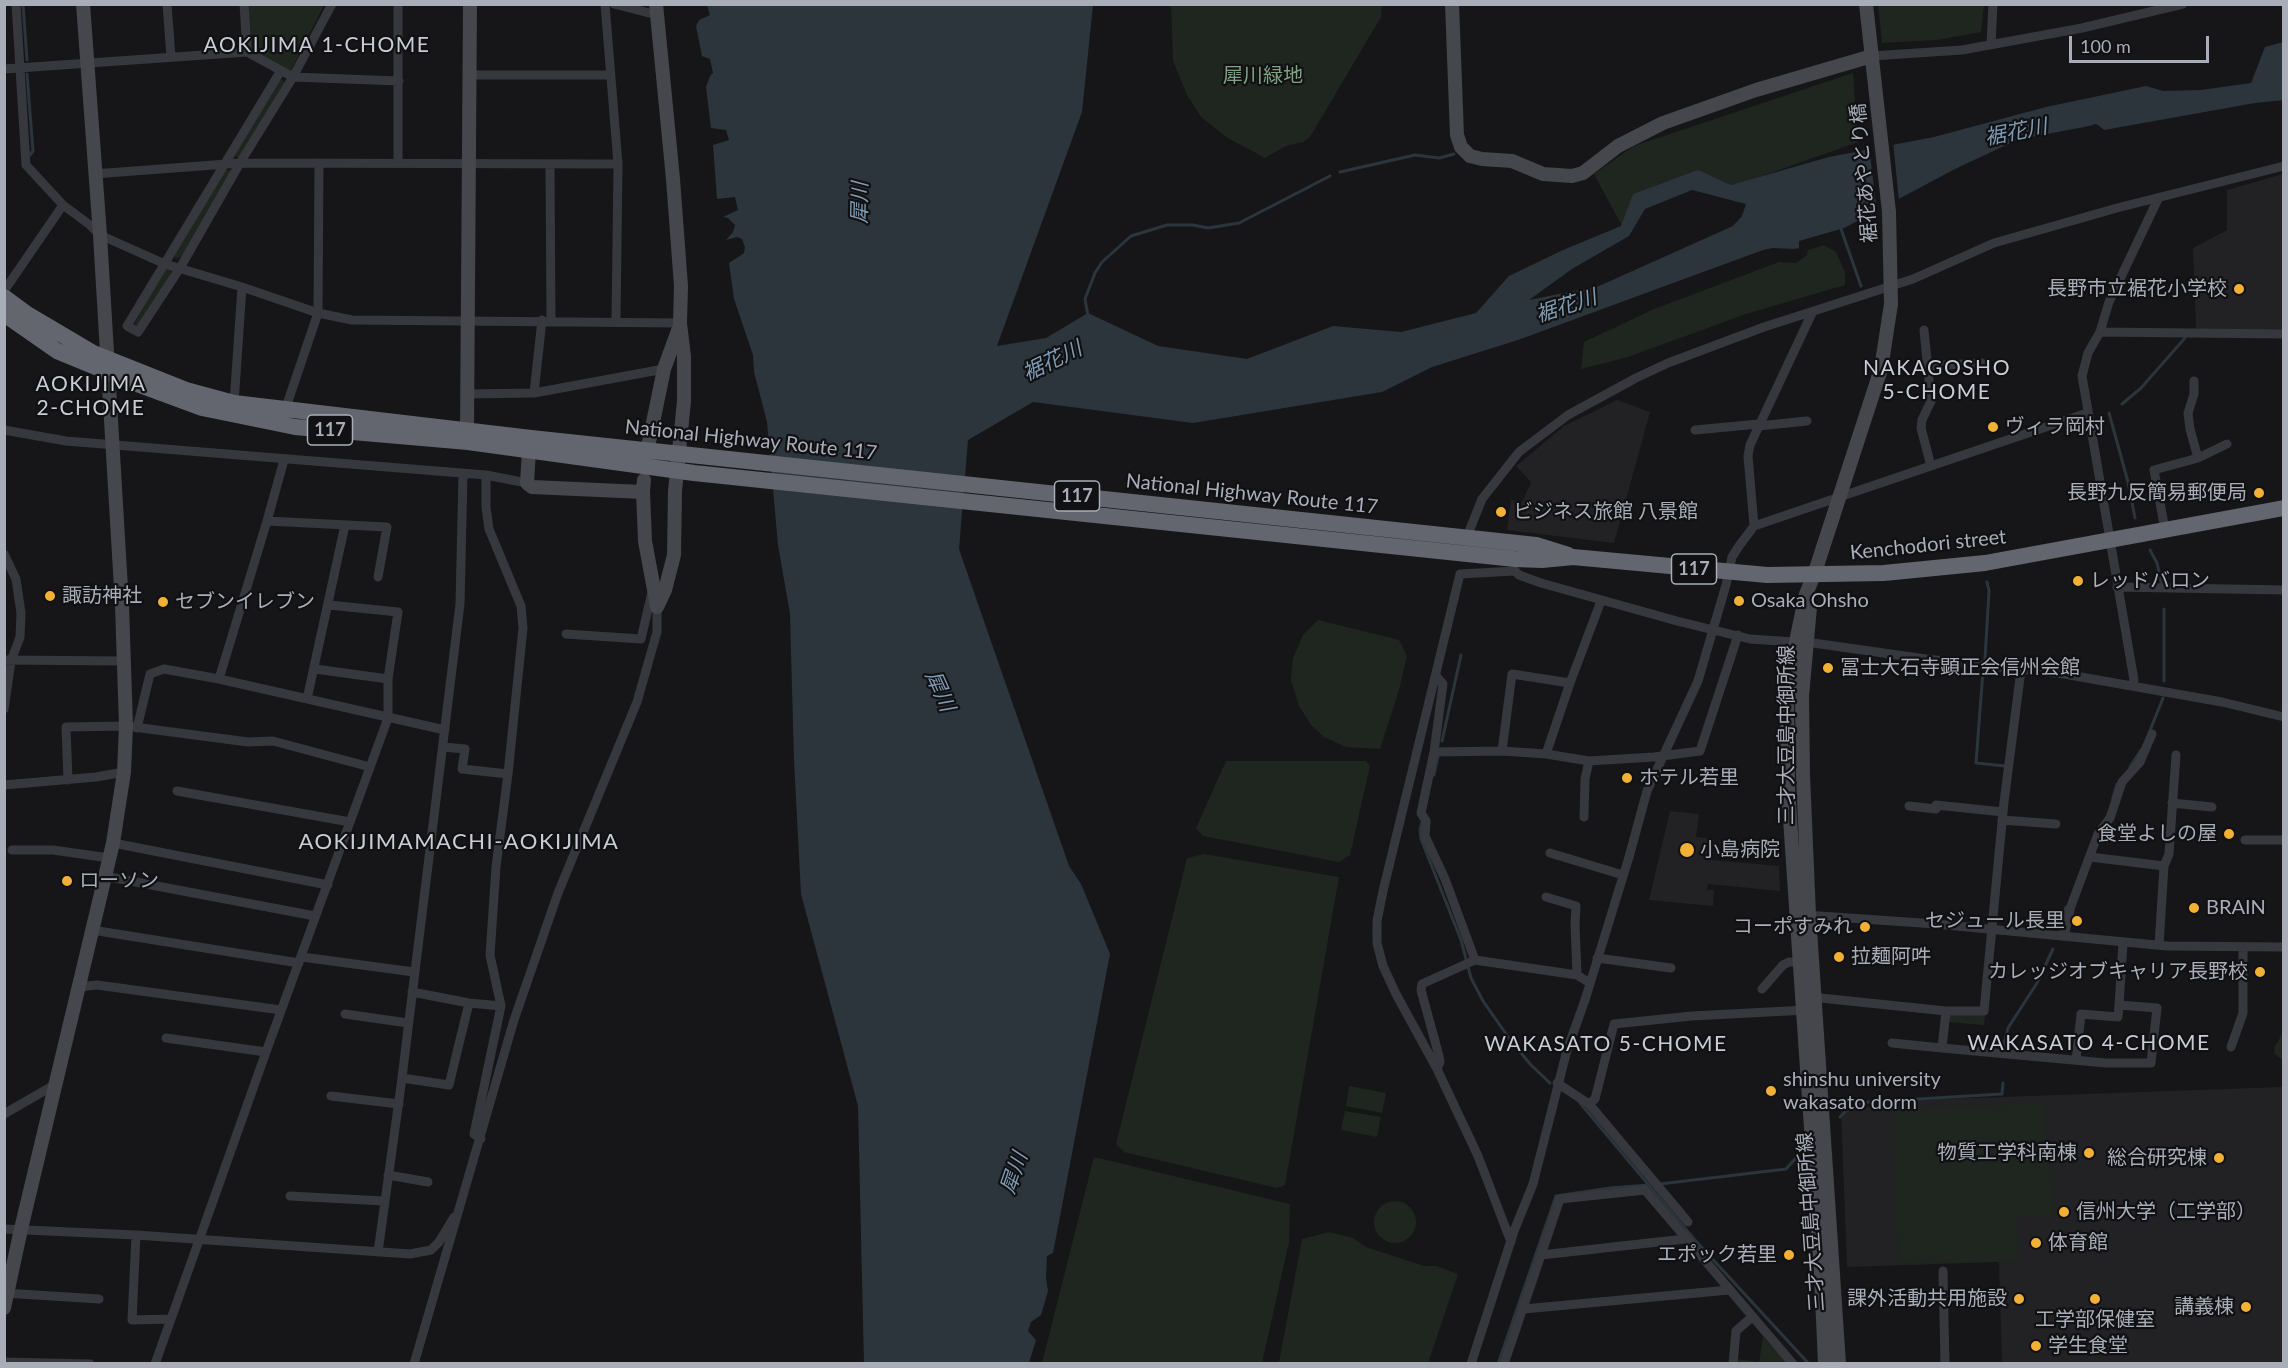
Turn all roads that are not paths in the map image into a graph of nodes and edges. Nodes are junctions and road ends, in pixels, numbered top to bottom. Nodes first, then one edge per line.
1 (16, 4) edge
2 (83, 4) edge
3 (167, 4) edge
4 (244, 4) edge
5 (332, 4) edge
6 (398, 4) edge
7 (470, 4) edge
8 (605, 4) edge
9 (614, 4) edge
10 (1452, 4) edge
11 (1866, 4) edge
12 (1993, 4) edge
13 (2183, 4) edge
14 (656, 10) edge
15 (1991, 44) junction
16 (247, 52) junction
17 (171, 57) junction
18 (1873, 61) junction
19 (87, 62) junction
20 (20, 68) junction
21 (4, 69) edge
22 (280, 72) junction
23 (470, 75) junction
24 (610, 75) junction
25 (293, 77) junction
26 (399, 81) junction
27 (240, 163) junction
28 (320, 163) junction
29 (398, 163) junction
30 (224, 164) junction
31 (468, 164) junction
32 (550, 164) junction
33 (618, 164) junction
34 (2283, 166) edge
35 (94, 174) junction
36 (2158, 198) junction
37 (63, 205) junction
38 (100, 235) junction
39 (165, 264) junction
40 (180, 268) junction
41 (1891, 281) junction
42 (242, 286) junction
43 (4, 291) edge
44 (4, 297) edge
45 (318, 313) junction
46 (1812, 313) junction
47 (4, 314) edge
48 (546, 320) junction
49 (469, 321) junction
50 (616, 321) junction
51 (680, 323) junction
52 (1924, 330) dead end
53 (2100, 332) junction
54 (2283, 334) edge
55 (1982, 363) dead end
56 (107, 366) junction
57 (1929, 366) junction
58 (664, 369) junction
59 (2194, 381) dead end
60 (534, 393) junction
61 (468, 394) junction
62 (234, 403) junction
63 (285, 411) junction
64 (2087, 413) junction
65 (1807, 421) dead end
66 (1759, 425) junction
67 (4, 430) edge
68 (467, 430) junction
69 (1695, 430) dead end
70 (649, 442) dead end
71 (2227, 444) dead end
72 (112, 445) junction
73 (529, 450) junction
74 (687, 454) junction
75 (2198, 458) junction
76 (284, 460) junction
77 (1931, 466) junction
78 (677, 471) junction
79 (463, 474) junction
80 (486, 475) junction
81 (526, 483) junction
82 (1840, 497) junction
83 (2283, 508) edge
84 (267, 521) junction
85 (345, 525) junction
86 (1754, 526) junction
87 (2165, 530) junction
88 (1461, 540) junction
89 (2109, 541) junction
90 (4, 554) edge
91 (1516, 558) junction
92 (1728, 572) junction
93 (1814, 575) junction
94 (378, 577) dead end
95 (654, 584) junction
96 (2117, 587) junction
97 (2283, 590) edge
98 (1601, 601) junction
99 (328, 605) junction
100 (657, 607) junction
101 (1713, 629) junction
102 (566, 634) dead end
103 (1738, 635) junction
104 (1801, 642) junction
105 (8, 660) edge
106 (123, 661) junction
107 (315, 669) junction
108 (2021, 670) junction
109 (1436, 676) junction
110 (219, 679) junction
111 (388, 679) junction
112 (1570, 683) junction
113 (2133, 686) junction
114 (307, 699) junction
115 (4, 709) edge
116 (2283, 717) edge
117 (388, 718) junction
118 (131, 727) junction
119 (445, 730) junction
120 (2152, 734) dead end
121 (443, 747) junction
122 (1502, 751) junction
123 (1434, 752) junction
124 (1546, 754) junction
125 (1662, 755) junction
126 (2176, 756) dead end
127 (1589, 761) junction
128 (370, 767) junction
129 (124, 772) junction
130 (508, 774) junction
131 (68, 780) junction
132 (4, 785) edge
133 (177, 791) dead end
134 (2172, 803) junction
135 (1909, 806) dead end
136 (2212, 807) dead end
137 (1584, 816) dead end
138 (2003, 816) junction
139 (350, 822) junction
140 (2056, 824) dead end
141 (2245, 840) dead end
142 (2283, 840) edge
143 (113, 843) junction
144 (12, 850) dead end
145 (1550, 853) dead end
146 (2090, 857) junction
147 (109, 858) junction
148 (2163, 866) junction
149 (1623, 875) junction
150 (104, 876) junction
151 (328, 885) junction
152 (1546, 897) dead end
153 (1803, 915) junction
154 (315, 916) junction
155 (1991, 929) junction
156 (92, 930) junction
157 (2064, 936) junction
158 (2123, 942) junction
159 (2159, 945) junction
160 (2283, 947) edge
161 (2243, 948) junction
162 (1597, 958) junction
163 (300, 960) junction
164 (1470, 962) junction
165 (1799, 962) junction
166 (1671, 968) dead end
167 (414, 972) junction
168 (1577, 975) junction
169 (1590, 983) junction
170 (79, 987) junction
171 (1762, 989) dead end
172 (412, 992) junction
173 (469, 1003) junction
174 (1809, 1003) junction
175 (2119, 1005) junction
176 (501, 1006) junction
177 (281, 1010) junction
178 (1946, 1011) junction
179 (345, 1014) dead end
180 (408, 1023) junction
181 (166, 1038) dead end
182 (1892, 1043) dead end
183 (2231, 1047) dead end
184 (1942, 1048) junction
185 (266, 1052) junction
186 (2076, 1060) junction
187 (1437, 1068) junction
188 (402, 1078) junction
189 (1557, 1083) junction
190 (56, 1084) junction
191 (331, 1096) dead end
192 (399, 1104) junction
193 (1588, 1104) junction
194 (4, 1114) edge
195 (481, 1139) junction
196 (388, 1175) junction
197 (428, 1182) dead end
198 (290, 1196) dead end
199 (384, 1201) junction
200 (461, 1205) junction
201 (1688, 1222) dead end
202 (21, 1229) junction
203 (4, 1230) edge
204 (135, 1235) junction
205 (1684, 1239) junction
206 (199, 1240) junction
207 (1511, 1242) junction
208 (378, 1252) junction
209 (1541, 1255) junction
210 (1943, 1271) dead end
211 (1729, 1290) junction
212 (6, 1293) edge
213 (99, 1299) dead end
214 (4, 1308) edge
215 (1524, 1309) junction
216 (1752, 1317) junction
217 (171, 1319) junction
218 (4, 1362) edge
219 (11, 1363) edge
220 (90, 1364) edge
221 (155, 1364) edge
222 (414, 1364) edge
223 (1471, 1364) edge
224 (1504, 1364) edge
225 (1733, 1364) edge
226 (1793, 1364) edge
227 (1825, 1364) edge
228 (1839, 1364) edge
229 (1945, 1364) edge

1 - 20 street
2 - 19 street
3 - 17 street
4 - 16 street
5 - 25 street
6 - 26 street
7 - 23 street
8 - 24 street
9 - 14 street
10 - 18 street
11 - 18 street, 裾花あやとり橋
12 - 15 street
13 - 15 street
14 - 51 street
15 - 18 street
16 - 17 street
16 - 22 street
17 - 19 street
18 - 41 street, 裾花あやとり橋
19 - 20 street
19 - 35 street
20 - 21 street
20 - 37 street
22 - 25 street
22 - 30 street
23 - 24 street
23 - 31 street
24 - 33 street
25 - 26 street
25 - 27 street
26 - 29 street
27 - 28 street
27 - 30 street
27 - 40 street
28 - 29 street
28 - 45 street
29 - 31 street
30 - 35 street
30 - 39 street
31 - 32 street
31 - 49 street
32 - 33 street
32 - 48 street
33 - 50 street
34 - 36 street
35 - 38 street
36 - 41 street
36 - 53 street
37 - 38 street
37 - 43 street
38 - 39 street
38 - 56 street
39 - 40 street
39 - 40 street
40 - 42 street
41 - 46 street
41 - 82 street, 裾花あやとり橋
42 - 45 street
42 - 62 street
44 - 56 highway, National Highway Route 117 / 117
45 - 49 street
45 - 63 street
46 - 66 street
46 - 88 street
47 - 56 highway, National Highway Route 117 / 117
48 - 49 street
48 - 50 street
48 - 60 street
49 - 61 street
50 - 51 street
51 - 58 street
51 - 74 street
52 - 57 street
53 - 54 street
53 - 64 street
55 - 57 street
56 - 62 highway, National Highway Route 117 / 117
56 - 72 street
56 - 73 highway, National Highway Route 117 / 117
57 - 77 street
58 - 60 street
58 - 70 street
59 - 75 street
60 - 61 street
61 - 68 street
62 - 63 highway, National Highway Route 117 / 117
63 - 68 highway, National Highway Route 117 / 117
64 - 77 street
64 - 89 street
65 - 66 street
66 - 69 street
66 - 86 street
67 - 72 street
68 - 74 highway, National Highway Route 117 / 117
71 - 75 street
72 - 76 street
72 - 106 street
73 - 78 highway, National Highway Route 117 / 117
73 - 81 street
74 - 78 street
74 - 88 highway, National Highway Route 117 / 117
75 - 87 street
76 - 79 street
76 - 84 street
77 - 82 street
78 - 88 highway, National Highway Route 117 / 117
78 - 100 street
79 - 80 street
79 - 119 street
80 - 81 street
80 - 130 street
81 - 95 street
82 - 86 street
82 - 93 street, 三才大豆島中御所線
83 - 87 highway, Kenchodori street / 117
84 - 85 street
84 - 110 street
85 - 94 street
85 - 99 street
86 - 92 street
87 - 89 highway, Kenchodori street / 117
88 - 91 highway, National Highway Route 117 / 117
89 - 93 highway, Kenchodori street / 117
89 - 96 street
90 - 105 street
91 - 92 highway, Kenchodori street / 117
91 - 98 street
91 - 109 street
92 - 93 highway, Kenchodori street / 117
92 - 101 street
93 - 104 street, 三才大豆島中御所線
95 - 100 street
95 - 102 street
96 - 97 street
96 - 113 street
98 - 101 street
98 - 112 street
99 - 107 street
99 - 111 street
100 - 195 street
101 - 103 street
101 - 125 street
103 - 104 street
103 - 125 street
104 - 108 street
104 - 153 street, 三才大豆島中御所線
105 - 106 street
105 - 115 street
106 - 118 street
107 - 111 street
107 - 114 street
108 - 113 street
108 - 138 street
109 - 123 street
109 - 187 street
110 - 114 street
110 - 118 street
111 - 117 street
112 - 122 street
112 - 124 street
113 - 116 street
114 - 117 street
117 - 119 street
117 - 128 street
118 - 128 street
118 - 129 street
118 - 131 street
119 - 121 street
120 - 146 street
121 - 130 street
121 - 167 street
122 - 123 street
122 - 124 street
123 - 164 street
124 - 127 street
125 - 127 street
125 - 149 street
126 - 134 street
127 - 137 street
128 - 139 street
129 - 131 street
129 - 143 street
130 - 176 street
131 - 132 street
133 - 139 street
134 - 136 street
134 - 148 street
135 - 138 street
138 - 140 street
138 - 155 street
139 - 151 street
141 - 142 street
143 - 147 street
143 - 151 street
144 - 147 street
145 - 149 street
146 - 148 street
146 - 157 street
147 - 150 street
148 - 159 street
149 - 162 street
150 - 154 street
150 - 156 street
151 - 154 street
152 - 168 street
153 - 155 street
153 - 165 street, 三才大豆島中御所線
153 - 174 street, 三才大豆島中御所線
154 - 163 street
155 - 157 street
155 - 178 street
156 - 163 street
156 - 170 street
157 - 158 street
158 - 159 street
158 - 175 street
159 - 161 street
160 - 161 street
161 - 183 street
162 - 166 street
162 - 169 street
163 - 167 street
163 - 177 street
164 - 168 street
164 - 187 street
165 - 171 street
165 - 174 street, 三才大豆島中御所線
167 - 172 street
168 - 169 street
169 - 189 street
170 - 177 street
170 - 190 street
172 - 173 street
172 - 180 street
173 - 176 street
173 - 188 street
174 - 178 street
174 - 193 street
174 - 227 street, 三才大豆島中御所線
174 - 228 street, 三才大豆島中御所線
175 - 186 street
175 - 186 street
176 - 195 street
177 - 185 street
178 - 184 street
179 - 180 street
180 - 188 street
181 - 185 street
182 - 184 street
184 - 186 street
185 - 206 street
187 - 207 street
188 - 192 street
189 - 193 street
189 - 207 street
190 - 194 street
190 - 202 street
191 - 192 street
192 - 196 street
193 - 201 street
195 - 200 street
196 - 197 street
196 - 199 street
198 - 199 street
199 - 208 street
200 - 208 street
200 - 222 street
202 - 203 street
202 - 204 street
202 - 212 street
204 - 206 street
204 - 217 street
205 - 209 street
205 - 209 street
205 - 211 street
206 - 208 street
206 - 217 street
207 - 223 street
209 - 215 street
210 - 229 street
211 - 215 street
211 - 216 street
212 - 213 street
212 - 214 street
215 - 224 street
216 - 225 street
216 - 226 street
217 - 221 street
218 - 219 street
219 - 220 street

